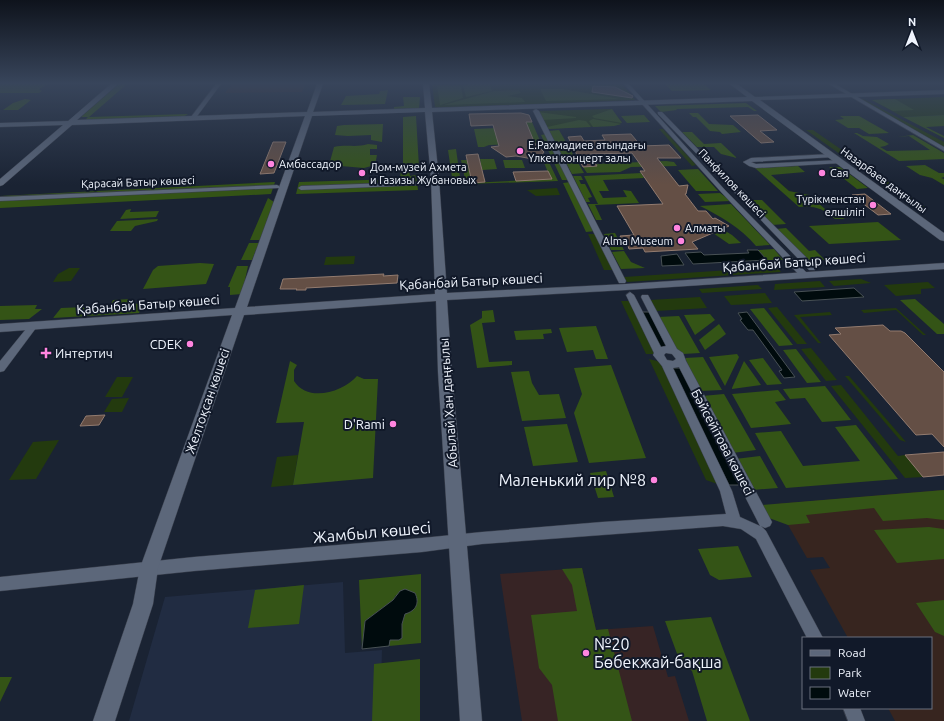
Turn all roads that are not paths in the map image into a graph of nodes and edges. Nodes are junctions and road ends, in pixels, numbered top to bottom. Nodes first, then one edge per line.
1 (76, 118) edge
2 (193, 118) joint
3 (203, 118) edge
4 (309, 118) edge
5 (429, 118) edge
6 (539, 118) edge
7 (658, 118) edge
8 (663, 118) edge
9 (779, 118) edge
10 (889, 118) edge
11 (899, 118) edge
12 (71, 122) junction
13 (0, 125) edge
14 (944, 142) edge
15 (944, 149) edge
16 (832, 156) junction
17 (840, 162) junction
18 (0, 183) edge
19 (420, 184) dead end
20 (301, 188) dead end
21 (0, 199) edge
22 (0, 203) edge
23 (944, 238) edge
24 (944, 266) edge
25 (808, 272) junction
26 (622, 281) dead end
27 (630, 295) dead end
28 (441, 297) junction
29 (645, 297) dead end
30 (240, 311) junction
31 (33, 326) junction
32 (0, 328) edge
33 (673, 350) junction
34 (659, 353) junction
35 (681, 362) junction
36 (666, 364) junction
37 (0, 368) edge
38 (740, 522) junction
39 (765, 522) dead end
40 (458, 541) junction
41 (149, 568) junction
42 (0, 584) edge
43 (814, 637) edge
44 (851, 709) edge
45 (104, 721) edge
46 (471, 721) edge
47 (857, 721) edge

1 - 12 street
2 - 3 street
2 - 12 street
4 - 30 street, Желтоқсан көшесі
5 - 28 street, Абылай Хан даңғылы
6 - 26 street
7 - 25 street, Панфилов көшесі
8 - 25 street, Панфилов көшесі
9 - 16 street, Назарбаев даңғылы
10 - 15 street
11 - 14 street
12 - 13 street
12 - 18 street
16 - 17 street, Назарбаев даңғылы
16 - 17 street
17 - 23 street, Назарбаев даңғылы
19 - 20 street
21 - 22 street, Қарасай Батыр көшесі
24 - 25 street, Қабанбай Батыр көшесі
25 - 28 street, Қабанбай Батыр көшесі
27 - 34 street, Бәйсейітова көшесі
28 - 30 street, Қабанбай Батыр көшесі
28 - 40 street, Абылай Хан даңғылы
29 - 33 street, Бәйсейітова көшесі
30 - 31 street, Қабанбай Батыр көшесі
30 - 41 street, Желтоқсан көшесі
31 - 32 street, Қабанбай Батыр көшесі
31 - 37 street
33 - 34 street
33 - 35 street, Бәйсейітова көшесі
34 - 36 street, Бәйсейітова көшесі
35 - 36 street
35 - 39 street, Бәйсейітова көшесі
36 - 38 street, Бәйсейітова көшесі
38 - 40 street, Жамбыл көшесі
38 - 43 street
40 - 41 street, Жамбыл көшесі
40 - 46 street, Абылай Хан даңғылы
41 - 42 street, Жамбыл көшесі
41 - 45 street, Желтоқсан көшесі
44 - 47 street

